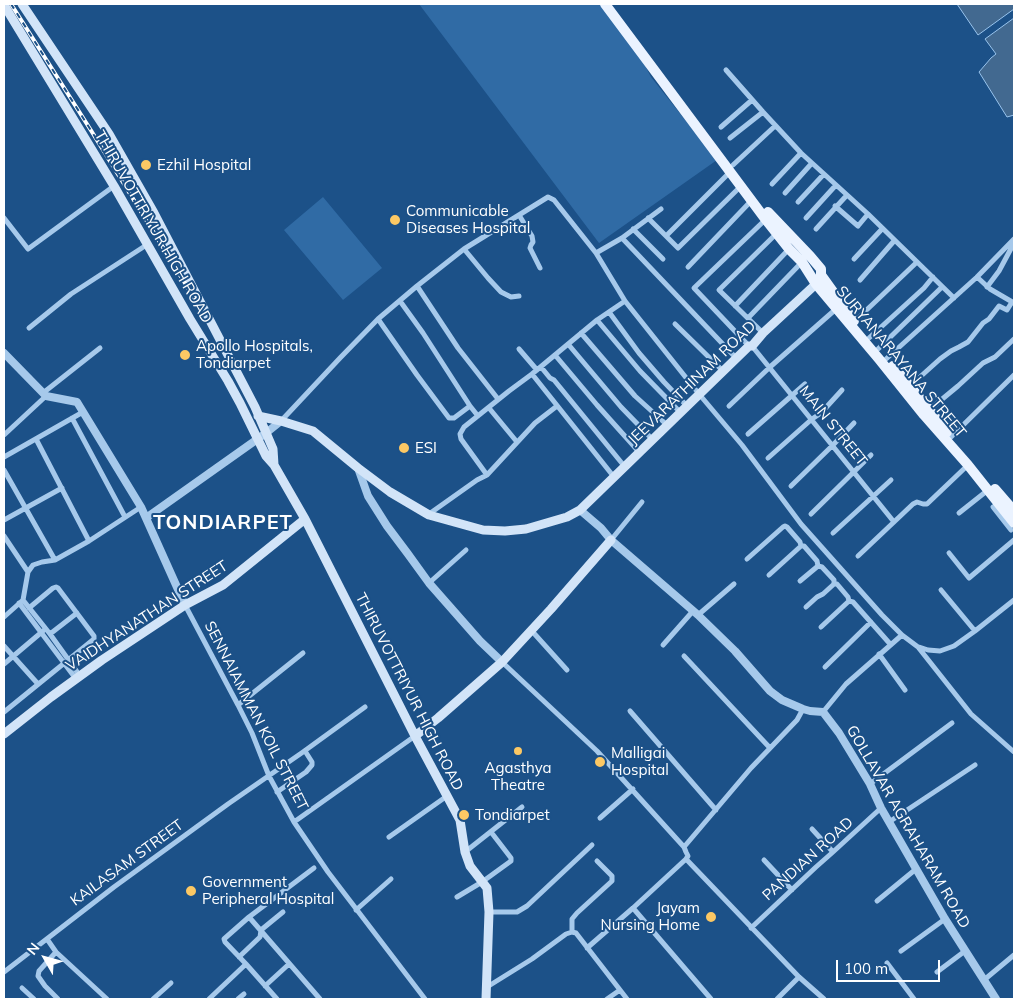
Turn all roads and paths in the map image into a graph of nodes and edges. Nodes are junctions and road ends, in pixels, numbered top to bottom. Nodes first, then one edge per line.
1 (22, 4) edge
2 (606, 4) edge
3 (612, 4) edge
4 (4, 8) edge
5 (40, 32) junction
6 (25, 40) junction
7 (726, 70) dead end
8 (752, 100) junction
9 (762, 112) junction
10 (775, 126) junction
11 (721, 127) dead end
12 (730, 138) dead end
13 (801, 153) junction
14 (812, 162) junction
15 (731, 168) junction
16 (824, 174) junction
17 (772, 184) dead end
18 (836, 185) junction
19 (114, 186) junction
20 (741, 186) junction
21 (785, 192) dead end
22 (847, 195) junction
23 (751, 200) junction
24 (798, 202) dead end
25 (835, 206) junction
26 (661, 208) dead end
27 (868, 214) junction
28 (519, 215) junction
29 (4, 218) edge
30 (648, 218) junction
31 (769, 218) junction
32 (806, 218) dead end
33 (634, 229) junction
34 (816, 229) dead end
35 (882, 229) junction
36 (777, 234) junction
37 (666, 236) junction
38 (622, 238) junction
39 (1014, 239) edge
40 (894, 241) junction
41 (1014, 243) edge
42 (148, 244) junction
43 (464, 248) junction
44 (789, 249) junction
45 (596, 254) junction
46 (663, 259) dead end
47 (854, 259) dead end
48 (802, 262) junction
49 (917, 262) junction
50 (688, 267) dead end
51 (540, 268) dead end
52 (933, 277) junction
53 (977, 277) junction
54 (818, 280) junction
55 (860, 280) dead end
56 (417, 286) junction
57 (987, 286) junction
58 (942, 287) junction
59 (519, 296) dead end
60 (954, 298) junction
61 (400, 301) junction
62 (625, 301) junction
63 (1013, 302) edge
64 (735, 306) junction
65 (836, 309) junction
66 (609, 312) junction
67 (748, 318) junction
68 (378, 319) junction
69 (598, 320) junction
70 (855, 321) junction
71 (675, 324) dead end
72 (29, 328) dead end
73 (581, 333) junction
74 (763, 333) junction
75 (869, 338) junction
76 (1014, 339) edge
77 (568, 344) junction
78 (751, 346) junction
79 (100, 348) dead end
80 (519, 349) dead end
81 (878, 349) junction
82 (4, 354) edge
83 (555, 355) junction
84 (737, 358) junction
85 (886, 359) junction
86 (770, 367) junction
87 (537, 370) junction
88 (723, 372) junction
89 (1014, 375) edge
90 (805, 384) dead end
91 (910, 386) junction
92 (842, 390) dead end
93 (699, 394) junction
94 (792, 394) junction
95 (45, 395) junction
96 (498, 399) junction
97 (470, 406) junction
98 (556, 406) junction
99 (730, 406) dead end
100 (489, 408) junction
101 (684, 409) junction
102 (929, 410) junction
103 (83, 412) junction
104 (258, 416) junction
105 (478, 416) junction
106 (72, 418) junction
107 (812, 419) junction
108 (281, 421) junction
109 (854, 423) dead end
110 (667, 426) junction
111 (266, 433) junction
112 (748, 434) dead end
113 (4, 435) edge
114 (951, 437) junction
115 (36, 439) junction
116 (257, 439) junction
117 (653, 440) junction
118 (517, 442) junction
119 (833, 445) junction
120 (640, 453) junction
121 (871, 455) dead end
122 (4, 457) edge
123 (768, 458) dead end
124 (274, 464) junction
125 (968, 465) junction
126 (625, 467) junction
127 (358, 468) junction
128 (4, 470) edge
129 (854, 472) junction
130 (488, 475) junction
131 (614, 477) junction
132 (891, 480) dead end
133 (791, 486) dead end
134 (62, 488) junction
135 (988, 490) junction
136 (874, 496) junction
137 (642, 502) dead end
138 (141, 507) junction
139 (26, 508) junction
140 (580, 510) junction
141 (1014, 511) edge
142 (811, 514) dead end
143 (959, 514) dead end
144 (429, 515) junction
145 (125, 517) junction
146 (146, 518) junction
147 (305, 519) junction
148 (4, 520) edge
149 (894, 522) junction
150 (1013, 526) edge
151 (833, 533) dead end
152 (4, 536) edge
153 (611, 540) junction
154 (1014, 540) edge
155 (89, 541) junction
156 (801, 546) junction
157 (466, 550) dead end
158 (949, 553) dead end
159 (858, 556) dead end
160 (747, 559) dead end
161 (55, 560) junction
162 (818, 566) junction
163 (28, 572) junction
164 (769, 575) dead end
165 (800, 582) dead end
166 (430, 583) junction
167 (734, 584) dead end
168 (834, 584) junction
169 (941, 590) dead end
170 (1014, 600) edge
171 (849, 601) junction
172 (21, 602) junction
173 (185, 605) junction
174 (806, 607) dead end
175 (29, 608) junction
176 (77, 613) junction
177 (695, 613) junction
178 (4, 618) edge
179 (871, 622) junction
180 (821, 628) dead end
181 (531, 630) junction
182 (44, 631) junction
183 (976, 631) junction
184 (50, 634) junction
185 (902, 635) junction
186 (663, 645) dead end
187 (891, 645) junction
188 (4, 646) edge
189 (918, 646) junction
190 (302, 653) dead end
191 (879, 654) junction
192 (13, 656) junction
193 (684, 656) dead end
194 (66, 662) junction
195 (502, 662) junction
196 (4, 664) edge
197 (825, 667) dead end
198 (567, 670) dead end
199 (78, 678) junction
200 (38, 684) junction
201 (904, 690) dead end
202 (238, 704) junction
203 (365, 706) dead end
204 (802, 709) junction
205 (630, 711) dead end
206 (4, 712) edge
207 (823, 712) junction
208 (952, 723) dead end
209 (4, 734) edge
210 (415, 736) junction
211 (770, 748) junction
212 (305, 751) junction
213 (1014, 752) edge
214 (975, 765) dead end
215 (268, 776) junction
216 (870, 784) junction
217 (633, 789) junction
218 (277, 792) junction
219 (447, 796) junction
220 (522, 807) dead end
221 (881, 808) junction
222 (716, 810) junction
223 (600, 818) dead end
224 (294, 822) junction
225 (889, 822) junction
226 (812, 829) dead end
227 (491, 832) junction
228 (389, 837) dead end
229 (592, 845) dead end
230 (684, 847) junction
231 (465, 852) junction
232 (833, 852) junction
233 (686, 859) junction
234 (764, 860) dead end
235 (597, 862) dead end
236 (317, 865) junction
237 (916, 869) junction
238 (391, 879) dead end
239 (482, 882) junction
240 (792, 890) junction
241 (457, 897) dead end
242 (877, 900) dead end
243 (633, 908) junction
244 (356, 910) junction
245 (283, 912) dead end
246 (489, 912) junction
247 (249, 917) junction
248 (945, 919) junction
249 (751, 928) junction
250 (261, 930) junction
251 (572, 932) junction
252 (46, 939) junction
253 (587, 948) junction
254 (901, 951) dead end
255 (965, 951) junction
256 (56, 952) junction
257 (1014, 955) edge
258 (239, 957) junction
259 (887, 963) dead end
260 (246, 964) junction
261 (289, 964) junction
262 (4, 972) edge
263 (937, 972) dead end
264 (799, 977) junction
265 (984, 980) junction
266 (172, 983) dead end
267 (265, 986) junction
268 (487, 987) junction
269 (22, 988) dead end
270 (620, 990) junction
271 (244, 994) dead end
272 (34, 999) edge
273 (58, 999) edge
274 (107, 999) edge
275 (153, 999) edge
276 (209, 999) edge
277 (238, 999) edge
278 (277, 999) edge
279 (320, 999) edge
280 (425, 999) edge
281 (486, 999) edge
282 (607, 999) edge
283 (627, 999) edge
284 (711, 999) edge
285 (777, 999) edge
286 (824, 999) edge
287 (914, 999) edge
288 (996, 999) edge

1 - 5 main road, THIRUVOTTRIYUR HIGH ROAD
2 - 15 main road
3 - 15 main road
4 - 6 main road, THIRUVOTTRIYUR HIGH ROAD
5 - 6 main road
5 - 104 main road, THIRUVOTTRIYUR HIGH ROAD
6 - 19 main road, THIRUVOTTRIYUR HIGH ROAD
7 - 8 street
8 - 9 street
8 - 11 street
9 - 10 street
9 - 12 street
10 - 13 street
10 - 15 street
13 - 14 street
13 - 17 street
14 - 16 street
14 - 21 street
15 - 20 main road
15 - 31 main road
15 - 37 street
16 - 18 street
16 - 24 street
18 - 22 street
18 - 32 street
19 - 29 street
19 - 42 main road, THIRUVOTTRIYUR HIGH ROAD
20 - 23 main road
20 - 37 street
22 - 25 street
22 - 27 street
23 - 31 main road
23 - 50 street
25 - 27 street
25 - 34 street
26 - 30 street
27 - 35 street
28 - 43 street
28 - 45 street
28 - 51 street
30 - 33 street
30 - 37 street
31 - 36 main road, SURYANARAYANA STREET
31 - 54 main road, SURYANARAYANA STREET
31 - 78 street, MAIN STREET
33 - 38 street
33 - 46 street
35 - 40 street
35 - 47 street
36 - 44 main road, SURYANARAYANA STREET
36 - 64 street
38 - 45 street
38 - 84 street
39 - 53 street
40 - 49 street
40 - 55 street
41 - 57 street
42 - 72 street
42 - 116 main road, THIRUVOTTRIYUR HIGH ROAD
43 - 56 street
43 - 59 street
44 - 48 main road, SURYANARAYANA STREET
44 - 64 street
45 - 62 street
48 - 54 main road, SURYANARAYANA STREET
48 - 67 street
49 - 52 street
49 - 70 street
52 - 58 street
52 - 75 street
53 - 57 street
53 - 60 street
54 - 65 main road, SURYANARAYANA STREET
54 - 70 main road, SURYANARAYANA STREET
54 - 74 main road, JEEVARATHINAM ROAD
56 - 61 street
56 - 96 street
57 - 63 street
58 - 60 street
58 - 81 street
60 - 85 street
61 - 68 street
61 - 97 street
62 - 66 street
62 - 93 street
63 - 91 street
64 - 67 street
65 - 86 street
65 - 125 main road, SURYANARAYANA STREET
66 - 69 street
66 - 101 street
67 - 74 street
68 - 97 street
68 - 108 street
69 - 73 street
69 - 101 street
70 - 75 main road, SURYANARAYANA STREET
71 - 88 street
73 - 77 street
73 - 110 street
74 - 78 main road, JEEVARATHINAM ROAD
75 - 81 main road, SURYANARAYANA STREET
76 - 102 street
77 - 83 street
77 - 117 street
78 - 84 main road, JEEVARATHINAM ROAD
78 - 86 street, MAIN STREET
79 - 95 street
80 - 87 street
81 - 85 main road, SURYANARAYANA STREET
82 - 95 street
83 - 87 street
83 - 120 street
84 - 88 main road, JEEVARATHINAM ROAD
85 - 91 main road, SURYANARAYANA STREET
86 - 94 street, MAIN STREET
86 - 99 street
87 - 96 street
87 - 98 street
87 - 126 street
88 - 93 main road, JEEVARATHINAM ROAD
89 - 114 street
90 - 94 street
91 - 102 main road, SURYANARAYANA STREET
92 - 107 street
93 - 101 main road, JEEVARATHINAM ROAD
93 - 185 street
94 - 107 street, MAIN STREET
94 - 112 street
95 - 103 street, SENNAIAMMAN KOIL STREET
95 - 113 street
96 - 100 street
97 - 105 street
98 - 118 street
98 - 131 street
100 - 105 street
100 - 118 street
101 - 110 main road, JEEVARATHINAM ROAD
102 - 114 main road, SURYANARAYANA STREET
103 - 106 street
103 - 138 street, SENNAIAMMAN KOIL STREET
104 - 108 main road
104 - 111 main road, THIRUVOTTRIYUR HIGH ROAD
105 - 130 street
106 - 115 street
106 - 145 street
107 - 119 street, MAIN STREET
107 - 123 street
108 - 111 street
108 - 127 main road
109 - 119 street
110 - 117 main road, JEEVARATHINAM ROAD
111 - 116 street
111 - 124 main road, THIRUVOTTRIYUR HIGH ROAD
114 - 141 main road, SURYANARAYANA STREET
115 - 122 street
115 - 134 street
116 - 124 main road, THIRUVOTTRIYUR HIGH ROAD
116 - 146 street
117 - 120 main road, JEEVARATHINAM ROAD
118 - 130 street
119 - 129 street, MAIN STREET
119 - 133 street
120 - 126 main road, JEEVARATHINAM ROAD
121 - 129 street
124 - 147 main road, THIRUVOTTRIYUR HIGH ROAD
125 - 135 main road, SURYANARAYANA STREET
125 - 149 street
126 - 131 main road, JEEVARATHINAM ROAD
127 - 144 main road
127 - 166 street
128 - 139 street
129 - 136 street, MAIN STREET
129 - 142 street
130 - 144 street
131 - 140 main road, JEEVARATHINAM ROAD
132 - 136 street
134 - 139 street
134 - 155 street
135 - 143 street
135 - 150 main road, SURYANARAYANA STREET
136 - 149 street, MAIN STREET
136 - 151 street
137 - 153 street
138 - 145 street
138 - 146 street, SENNAIAMMAN KOIL STREET
139 - 148 street
139 - 161 street
140 - 144 main road
140 - 153 street
145 - 155 street
146 - 173 street, SENNAIAMMAN KOIL STREET
147 - 173 main road, VAIDHYANATHAN STREET
147 - 210 main road, THIRUVOTTRIYUR HIGH ROAD
149 - 159 street
152 - 163 street
153 - 177 street
153 - 181 main road
154 - 158 street
155 - 161 street
156 - 160 street
156 - 162 street
156 - 164 street
157 - 166 street
161 - 163 street
162 - 165 street
162 - 168 street
163 - 172 street
166 - 195 street
167 - 177 street
168 - 171 street
168 - 174 street
169 - 183 street
170 - 183 street
171 - 179 street
171 - 180 street
172 - 175 street
172 - 178 street
172 - 182 street
173 - 199 main road, VAIDHYANATHAN STREET
173 - 202 street, SENNAIAMMAN KOIL STREET
175 - 176 street
175 - 182 street
176 - 184 street
176 - 194 street
177 - 186 street
177 - 204 street
179 - 187 street
179 - 197 street
181 - 195 main road
181 - 198 street
182 - 184 street
182 - 192 street
182 - 194 street
183 - 189 street
184 - 194 street
185 - 187 street
185 - 189 street
187 - 191 street
188 - 192 street
189 - 213 street
190 - 202 street
191 - 201 street
191 - 207 street
192 - 196 street
192 - 200 street
193 - 211 street
194 - 199 street
194 - 200 street
195 - 210 main road
195 - 217 street
199 - 209 main road, VAIDHYANATHAN STREET
200 - 206 street
202 - 215 street, SENNAIAMMAN KOIL STREET
203 - 212 street, KAILASAM STREET
204 - 207 street
204 - 211 street
205 - 222 street
207 - 216 street, GOLLAVAR AGRAHARAM ROAD
208 - 216 street
210 - 219 main road, THIRUVOTTRIYUR HIGH ROAD
210 - 224 street
211 - 222 street
212 - 215 street, KAILASAM STREET
212 - 218 street
214 - 225 street
215 - 218 street, SENNAIAMMAN KOIL STREET
215 - 252 street, KAILASAM STREET
216 - 221 street, GOLLAVAR AGRAHARAM ROAD
217 - 223 street
217 - 230 street
218 - 224 street, SENNAIAMMAN KOIL STREET
219 - 228 street
219 - 231 main road, THIRUVOTTRIYUR HIGH ROAD
220 - 227 street
221 - 225 street, GOLLAVAR AGRAHARAM ROAD
221 - 232 street, PANDIAN ROAD
222 - 230 street
224 - 236 street, SENNAIAMMAN KOIL STREET
225 - 237 street, GOLLAVAR AGRAHARAM ROAD
226 - 232 street
227 - 231 street
227 - 239 street
229 - 246 street
230 - 233 street
231 - 239 main road, THIRUVOTTRIYUR HIGH ROAD
232 - 240 street, PANDIAN ROAD
233 - 243 street
233 - 249 street
234 - 240 street
235 - 251 street
236 - 244 street, SENNAIAMMAN KOIL STREET
236 - 247 street
237 - 242 street
237 - 248 street, GOLLAVAR AGRAHARAM ROAD
238 - 244 street
239 - 241 street
239 - 246 main road, THIRUVOTTRIYUR HIGH ROAD
240 - 249 street, PANDIAN ROAD
243 - 253 street
243 - 284 street
244 - 280 street, SENNAIAMMAN KOIL STREET
245 - 250 street
246 - 268 main road, THIRUVOTTRIYUR HIGH ROAD
247 - 250 street
247 - 258 street
248 - 254 street
248 - 255 street, GOLLAVAR AGRAHARAM ROAD
249 - 264 street
250 - 258 street
250 - 261 street
251 - 253 street
251 - 268 street
252 - 256 street
252 - 262 street, KAILASAM STREET
253 - 270 street
255 - 263 street
255 - 265 street, GOLLAVAR AGRAHARAM ROAD
256 - 273 street
256 - 274 street
257 - 265 street
258 - 260 street
259 - 287 street
260 - 267 street
260 - 276 street
261 - 267 street
261 - 279 street
264 - 285 street
264 - 286 street
265 - 288 street, GOLLAVAR AGRAHARAM ROAD
266 - 275 street
267 - 278 street
268 - 281 main road, THIRUVOTTRIYUR HIGH ROAD
269 - 272 street
270 - 282 street
270 - 283 street
271 - 277 street

